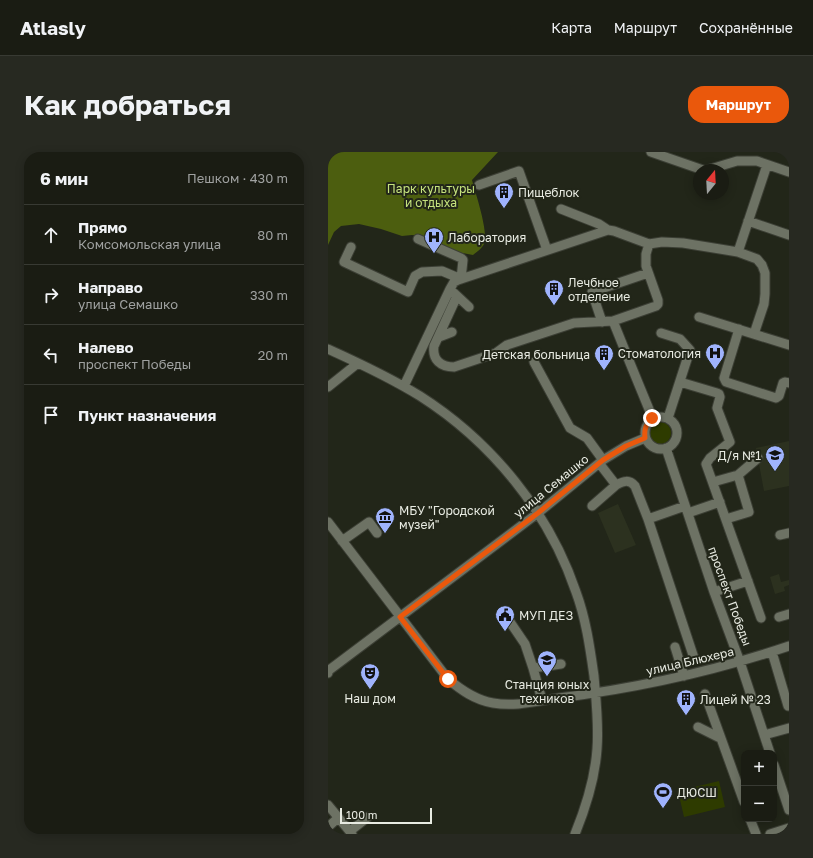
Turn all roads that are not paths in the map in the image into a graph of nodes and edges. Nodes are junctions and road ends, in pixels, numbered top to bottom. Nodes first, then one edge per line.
1 (651, 152) edge
2 (753, 152) edge
3 (757, 161) junction
4 (727, 164) edge
5 (767, 165) junction
6 (693, 167) edge
7 (789, 172) edge
8 (479, 185) dead end
9 (561, 209) dead end
10 (748, 222) junction
11 (608, 230) junction
12 (789, 236) edge
13 (418, 238) dead end
14 (649, 244) junction
15 (351, 247) dead end
16 (547, 250) junction
17 (738, 252) junction
18 (648, 273) junction
19 (461, 279) junction
20 (450, 289) junction
21 (457, 296) junction
22 (469, 307) dead end
23 (699, 317) dead end
24 (613, 321) junction
25 (602, 322) junction
26 (740, 329) junction
27 (452, 332) dead end
28 (662, 333) dead end
29 (754, 334) junction
30 (439, 337) junction
31 (789, 345) edge
32 (328, 348) edge
33 (358, 362) junction
34 (534, 362) dead end
35 (680, 382) junction
36 (789, 383) edge
37 (404, 386) junction
38 (328, 387) edge
39 (652, 418) junction
40 (668, 418) junction
41 (645, 438) junction
42 (666, 448) junction
43 (758, 458) dead end
44 (601, 462) junction
45 (738, 475) junction
46 (713, 482) junction
47 (616, 485) junction
48 (720, 502) junction
49 (592, 506) dead end
50 (686, 510) junction
51 (538, 513) junction
52 (648, 519) junction
53 (726, 519) junction
54 (328, 522) edge
55 (376, 533) dead end
56 (342, 541) junction
57 (748, 581) junction
58 (714, 592) junction
59 (504, 613) dead end
60 (789, 614) edge
61 (400, 617) junction
62 (779, 617) dead end
63 (761, 618) dead end
64 (789, 646) edge
65 (675, 647) dead end
66 (772, 652) junction
67 (694, 658) dead end
68 (740, 662) junction
69 (561, 664) dead end
70 (533, 668) junction
71 (328, 672) edge
72 (684, 676) junction
73 (596, 693) junction
74 (705, 694) dead end
75 (542, 700) junction
76 (788, 706) edge
77 (698, 727) dead end
78 (789, 728) edge
79 (764, 735) junction
80 (720, 738) junction
81 (769, 750) edge
82 (777, 775) edge
83 (741, 794) edge
84 (328, 806) edge
85 (789, 810) edge
86 (368, 817) dead end
87 (338, 818) junction
88 (751, 822) edge
89 (328, 827) edge
90 (789, 828) edge
91 (351, 833) edge
92 (575, 834) edge
93 (756, 834) edge
94 (770, 834) edge

1 - 6 street
2 - 3 street
3 - 4 street
3 - 5 street
5 - 7 street
5 - 10 street
8 - 16 street
9 - 11 street
10 - 12 street
10 - 17 street
11 - 14 street
11 - 16 street
13 - 19 street
14 - 17 street
14 - 18 street
15 - 19 street
16 - 19 street
17 - 29 street
18 - 24 street
18 - 25 street
19 - 20 street
20 - 21 street
20 - 37 street
21 - 22 street
21 - 30 street
23 - 26 street
24 - 25 street
24 - 39 street
25 - 30 street
26 - 29 street
26 - 36 street
27 - 30 street
28 - 35 street
29 - 31 street
32 - 33 street
33 - 37 street
33 - 38 street
34 - 44 street
35 - 40 street
35 - 46 street
37 - 51 street
39 - 40 street
39 - 41 street
40 - 42 street
41 - 42 street
41 - 44 street, улица Семашко
42 - 50 street, проспект Победы
43 - 45 street
44 - 47 street
44 - 51 street, улица Семашко
45 - 46 street
45 - 53 street
46 - 48 street
47 - 49 street
47 - 52 street
48 - 50 street
48 - 53 street
50 - 52 street
50 - 58 street, проспект Победы
51 - 61 street, улица Семашко
51 - 73 street
52 - 67 street
53 - 57 street
54 - 56 street, улица Блюхера
55 - 56 street
56 - 61 street, улица Блюхера
57 - 58 street
57 - 63 street
58 - 68 street, проспект Победы
59 - 70 street
60 - 62 street
61 - 71 street, улица Семашко
61 - 75 street, улица Блюхера
64 - 66 street, улица Блюхера
65 - 72 street
66 - 68 street, улица Блюхера
66 - 76 street
68 - 72 street, улица Блюхера
68 - 79 street, проспект Победы
69 - 70 street
70 - 75 street
72 - 73 street, улица Блюхера
73 - 75 street, улица Блюхера
73 - 92 street
74 - 80 street
77 - 80 street
78 - 79 street
79 - 81 street, проспект Победы
80 - 83 street
82 - 85 street
84 - 87 street
86 - 91 street
87 - 89 street
87 - 91 street
88 - 93 street
90 - 94 street

